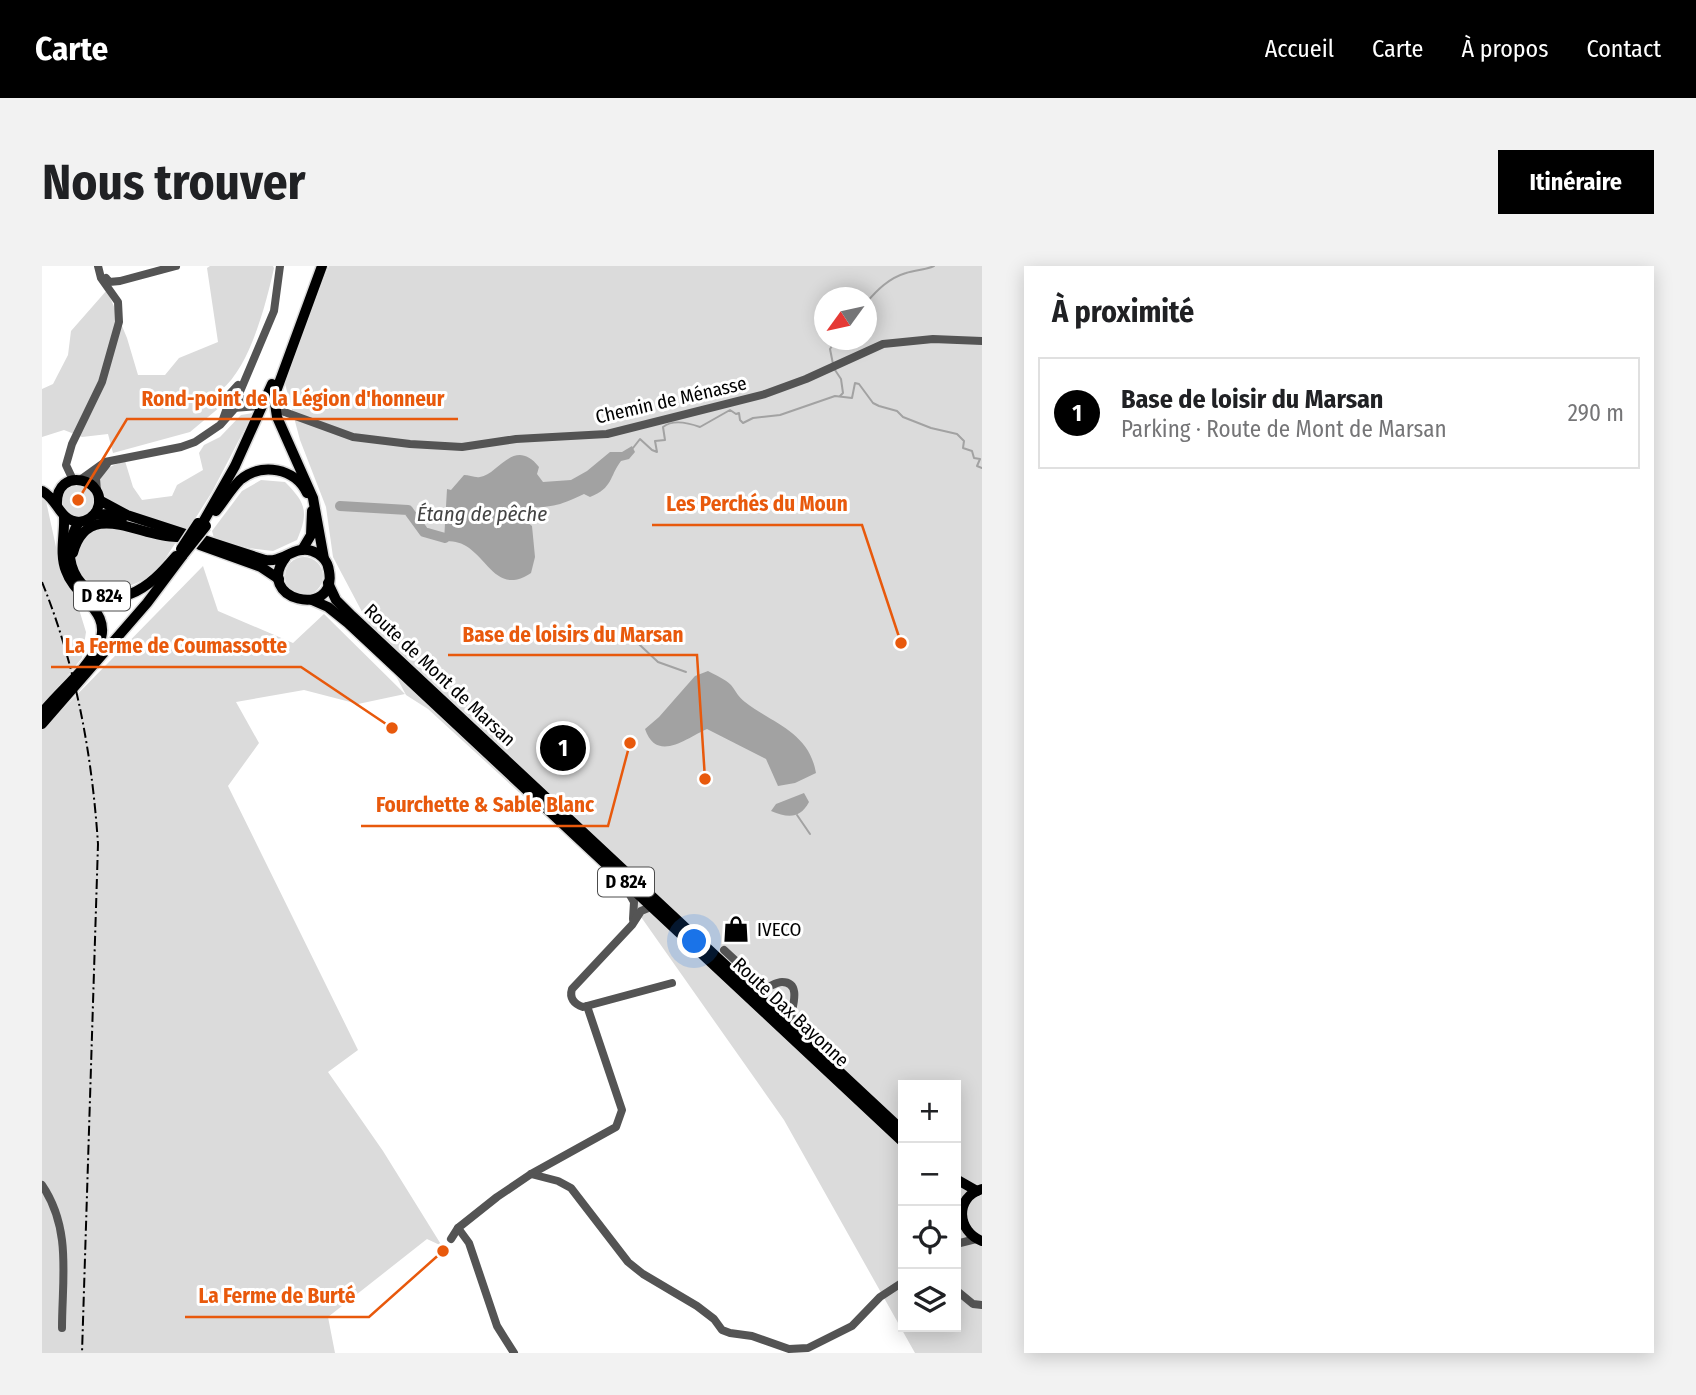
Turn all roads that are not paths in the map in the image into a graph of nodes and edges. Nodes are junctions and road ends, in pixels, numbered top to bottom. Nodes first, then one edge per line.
1 (98, 266) edge
2 (176, 266) edge
3 (280, 266) edge
4 (320, 266) edge
5 (100, 275) junction
6 (982, 341) edge
7 (279, 410) dead end
8 (113, 460) junction
9 (77, 480) junction
10 (42, 485) edge
11 (62, 486) junction
12 (42, 491) edge
13 (98, 496) junction
14 (57, 505) junction
15 (94, 515) junction
16 (64, 517) junction
17 (79, 522) junction
18 (202, 524) junction
19 (177, 537) junction
20 (302, 550) junction
21 (181, 554) junction
22 (286, 557) junction
23 (324, 560) junction
24 (71, 562) junction
25 (279, 579) junction
26 (328, 583) junction
27 (312, 600) junction
28 (42, 713) edge
29 (42, 724) edge
30 (577, 836) junction
31 (653, 906) junction
32 (627, 930) junction
33 (724, 950) dead end
34 (672, 983) dead end
35 (794, 1002) junction
36 (587, 1006) junction
37 (773, 1009) junction
38 (841, 1073) junction
39 (898, 1125) edge
40 (898, 1137) edge
41 (531, 1174) junction
42 (961, 1181) edge
43 (42, 1185) edge
44 (979, 1190) edge
45 (961, 1206) edge
46 (962, 1209) junction
47 (963, 1225) junction
48 (458, 1228) junction
49 (961, 1230) edge
50 (451, 1239) dead end
51 (979, 1240) edge
52 (961, 1242) edge
53 (898, 1285) edge
54 (961, 1294) edge
55 (982, 1305) edge
56 (62, 1328) dead end
57 (514, 1353) edge

1 - 5 street
2 - 5 street
3 - 8 street
4 - 18 main road
4 - 23 main road
5 - 9 street
6 - 7 street, Chemin de Ménasse
8 - 9 street
8 - 13 street
9 - 11 main road
9 - 13 main road
10 - 11 main road
11 - 14 main road
12 - 14 main road
13 - 15 main road
13 - 22 main road
14 - 16 main road
15 - 17 main road
15 - 19 main road, D 824
16 - 17 main road
16 - 28 main road
17 - 24 main road, D 824
18 - 20 main road
18 - 21 main road, bridge
19 - 24 main road, D 824
19 - 25 main road, D 824
20 - 22 main road
20 - 23 main road
21 - 24 main road, D 824
21 - 29 main road
22 - 25 main road
23 - 26 main road
25 - 27 main road
26 - 27 main road
26 - 37 main road, Route de Mont de Marsan / D 824
27 - 30 main road, Route Dax Bayonne / D 824
30 - 31 main road, Route Dax Bayonne / D 824
30 - 32 street
31 - 32 street
31 - 40 main road, Route Dax Bayonne / D 824
32 - 36 street
33 - 35 street
34 - 36 street
35 - 37 street
35 - 38 street
36 - 41 street
37 - 38 main road, Route de Mont de Marsan / D 824
38 - 39 main road, Route de Mont de Marsan / D 824
41 - 48 street
41 - 53 street
42 - 44 main road
43 - 56 street
44 - 46 main road
45 - 46 main road
46 - 47 main road
47 - 49 street
47 - 51 main road
48 - 50 street
48 - 57 street
51 - 52 street
54 - 55 street

